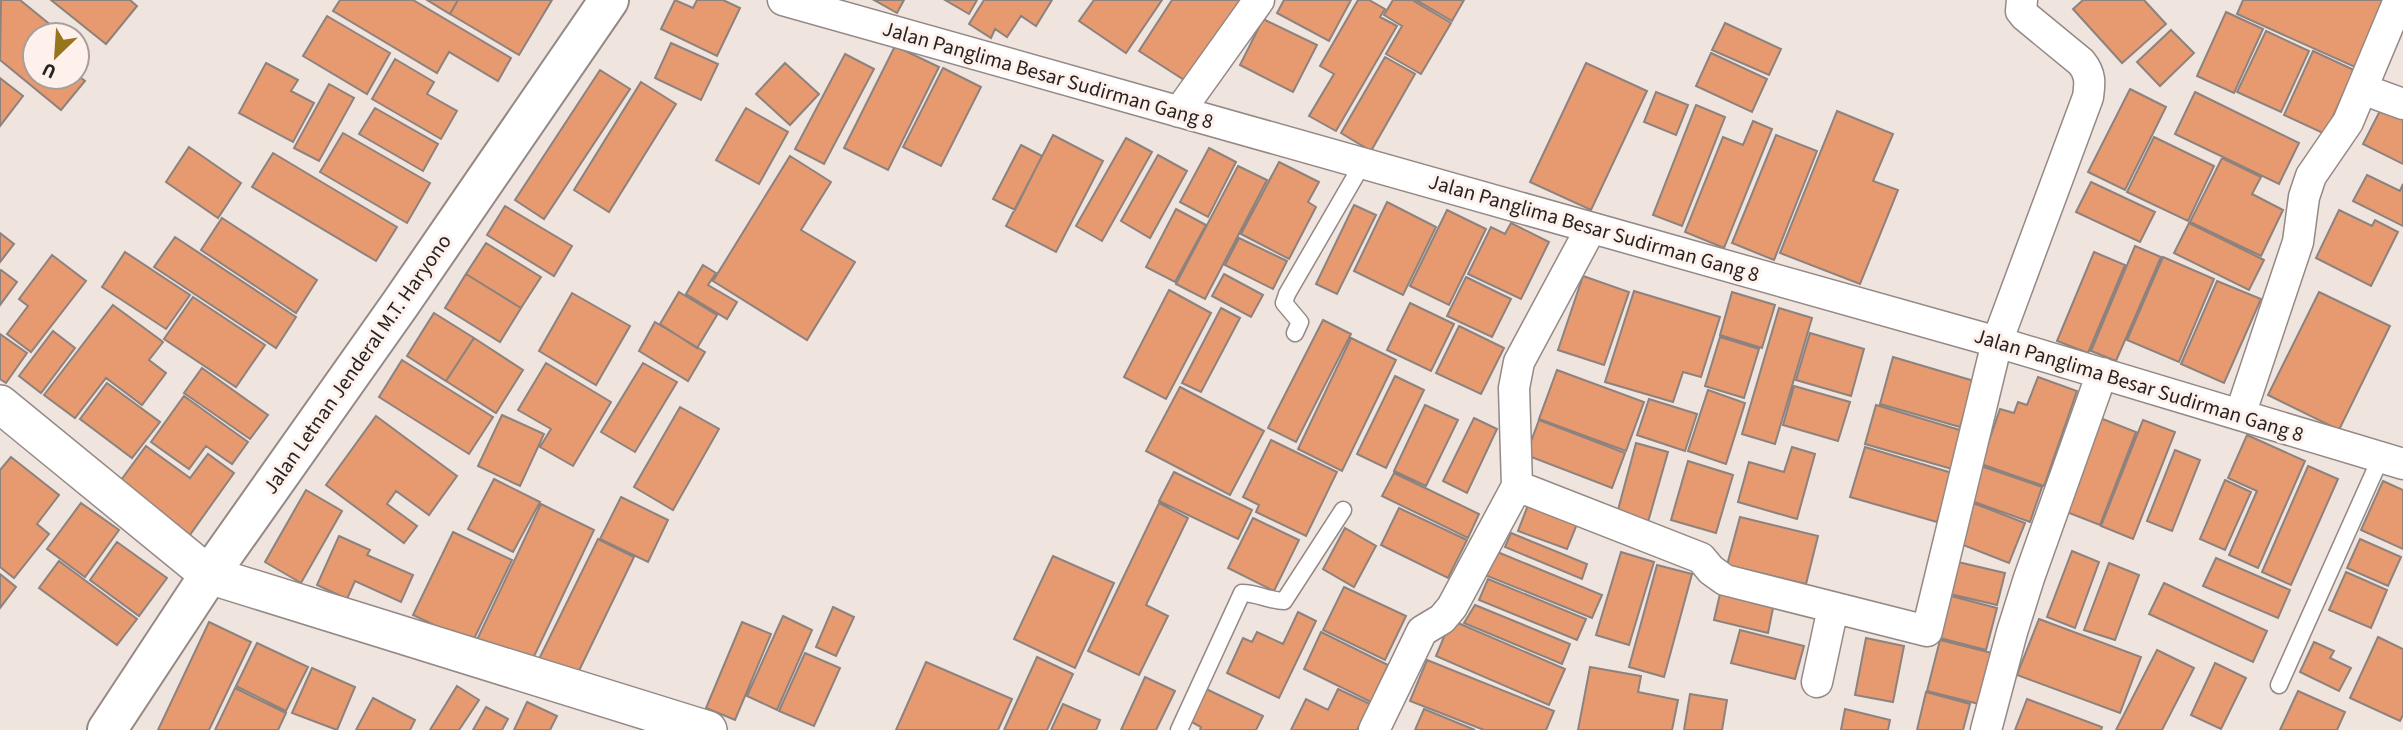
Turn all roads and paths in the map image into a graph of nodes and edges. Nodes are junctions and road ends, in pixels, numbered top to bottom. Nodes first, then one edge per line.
1 (609, 0) edge
2 (783, 0) edge
3 (1259, 0) edge
4 (2022, 0) edge
5 (2399, 0) edge
6 (845, 9) edge
7 (2362, 89) junction
8 (2403, 104) edge
9 (1179, 112) junction
10 (1363, 163) junction
11 (1591, 228) junction
12 (1295, 333) dead end
13 (1997, 342) junction
14 (2102, 373) junction
15 (0, 404) edge
16 (2240, 415) junction
17 (2392, 460) edge
18 (1517, 486) junction
19 (1343, 510) dead end
20 (209, 575) junction
21 (1833, 608) junction
22 (1817, 682) dead end
23 (2279, 685) dead end
24 (107, 730) edge
25 (708, 730) edge
26 (1179, 730) edge
27 (1374, 730) edge
28 (1986, 730) edge

1 - 20 main road, Jalan Letnan Jenderal M.T. Haryono
2 - 6 street, Jalan Panglima Besar Sudirman Gang 8
3 - 9 street
4 - 13 street
5 - 7 street
6 - 9 street, Jalan Panglima Besar Sudirman Gang 8
7 - 8 street
7 - 16 street
9 - 10 street, Jalan Panglima Besar Sudirman Gang 8
10 - 11 street, Jalan Panglima Besar Sudirman Gang 8
10 - 12 lane
11 - 13 street, Jalan Panglima Besar Sudirman Gang 8
11 - 18 street
13 - 14 street, Jalan Panglima Besar Sudirman Gang 8
13 - 21 street
14 - 16 street, Jalan Panglima Besar Sudirman Gang 8
14 - 28 street
15 - 20 street
16 - 17 street, Jalan Panglima Besar Sudirman Gang 8
17 - 23 lane
18 - 21 street
18 - 27 street
19 - 26 lane
20 - 24 main road, Jalan Letnan Jenderal M.T. Haryono
20 - 25 street
21 - 22 street

